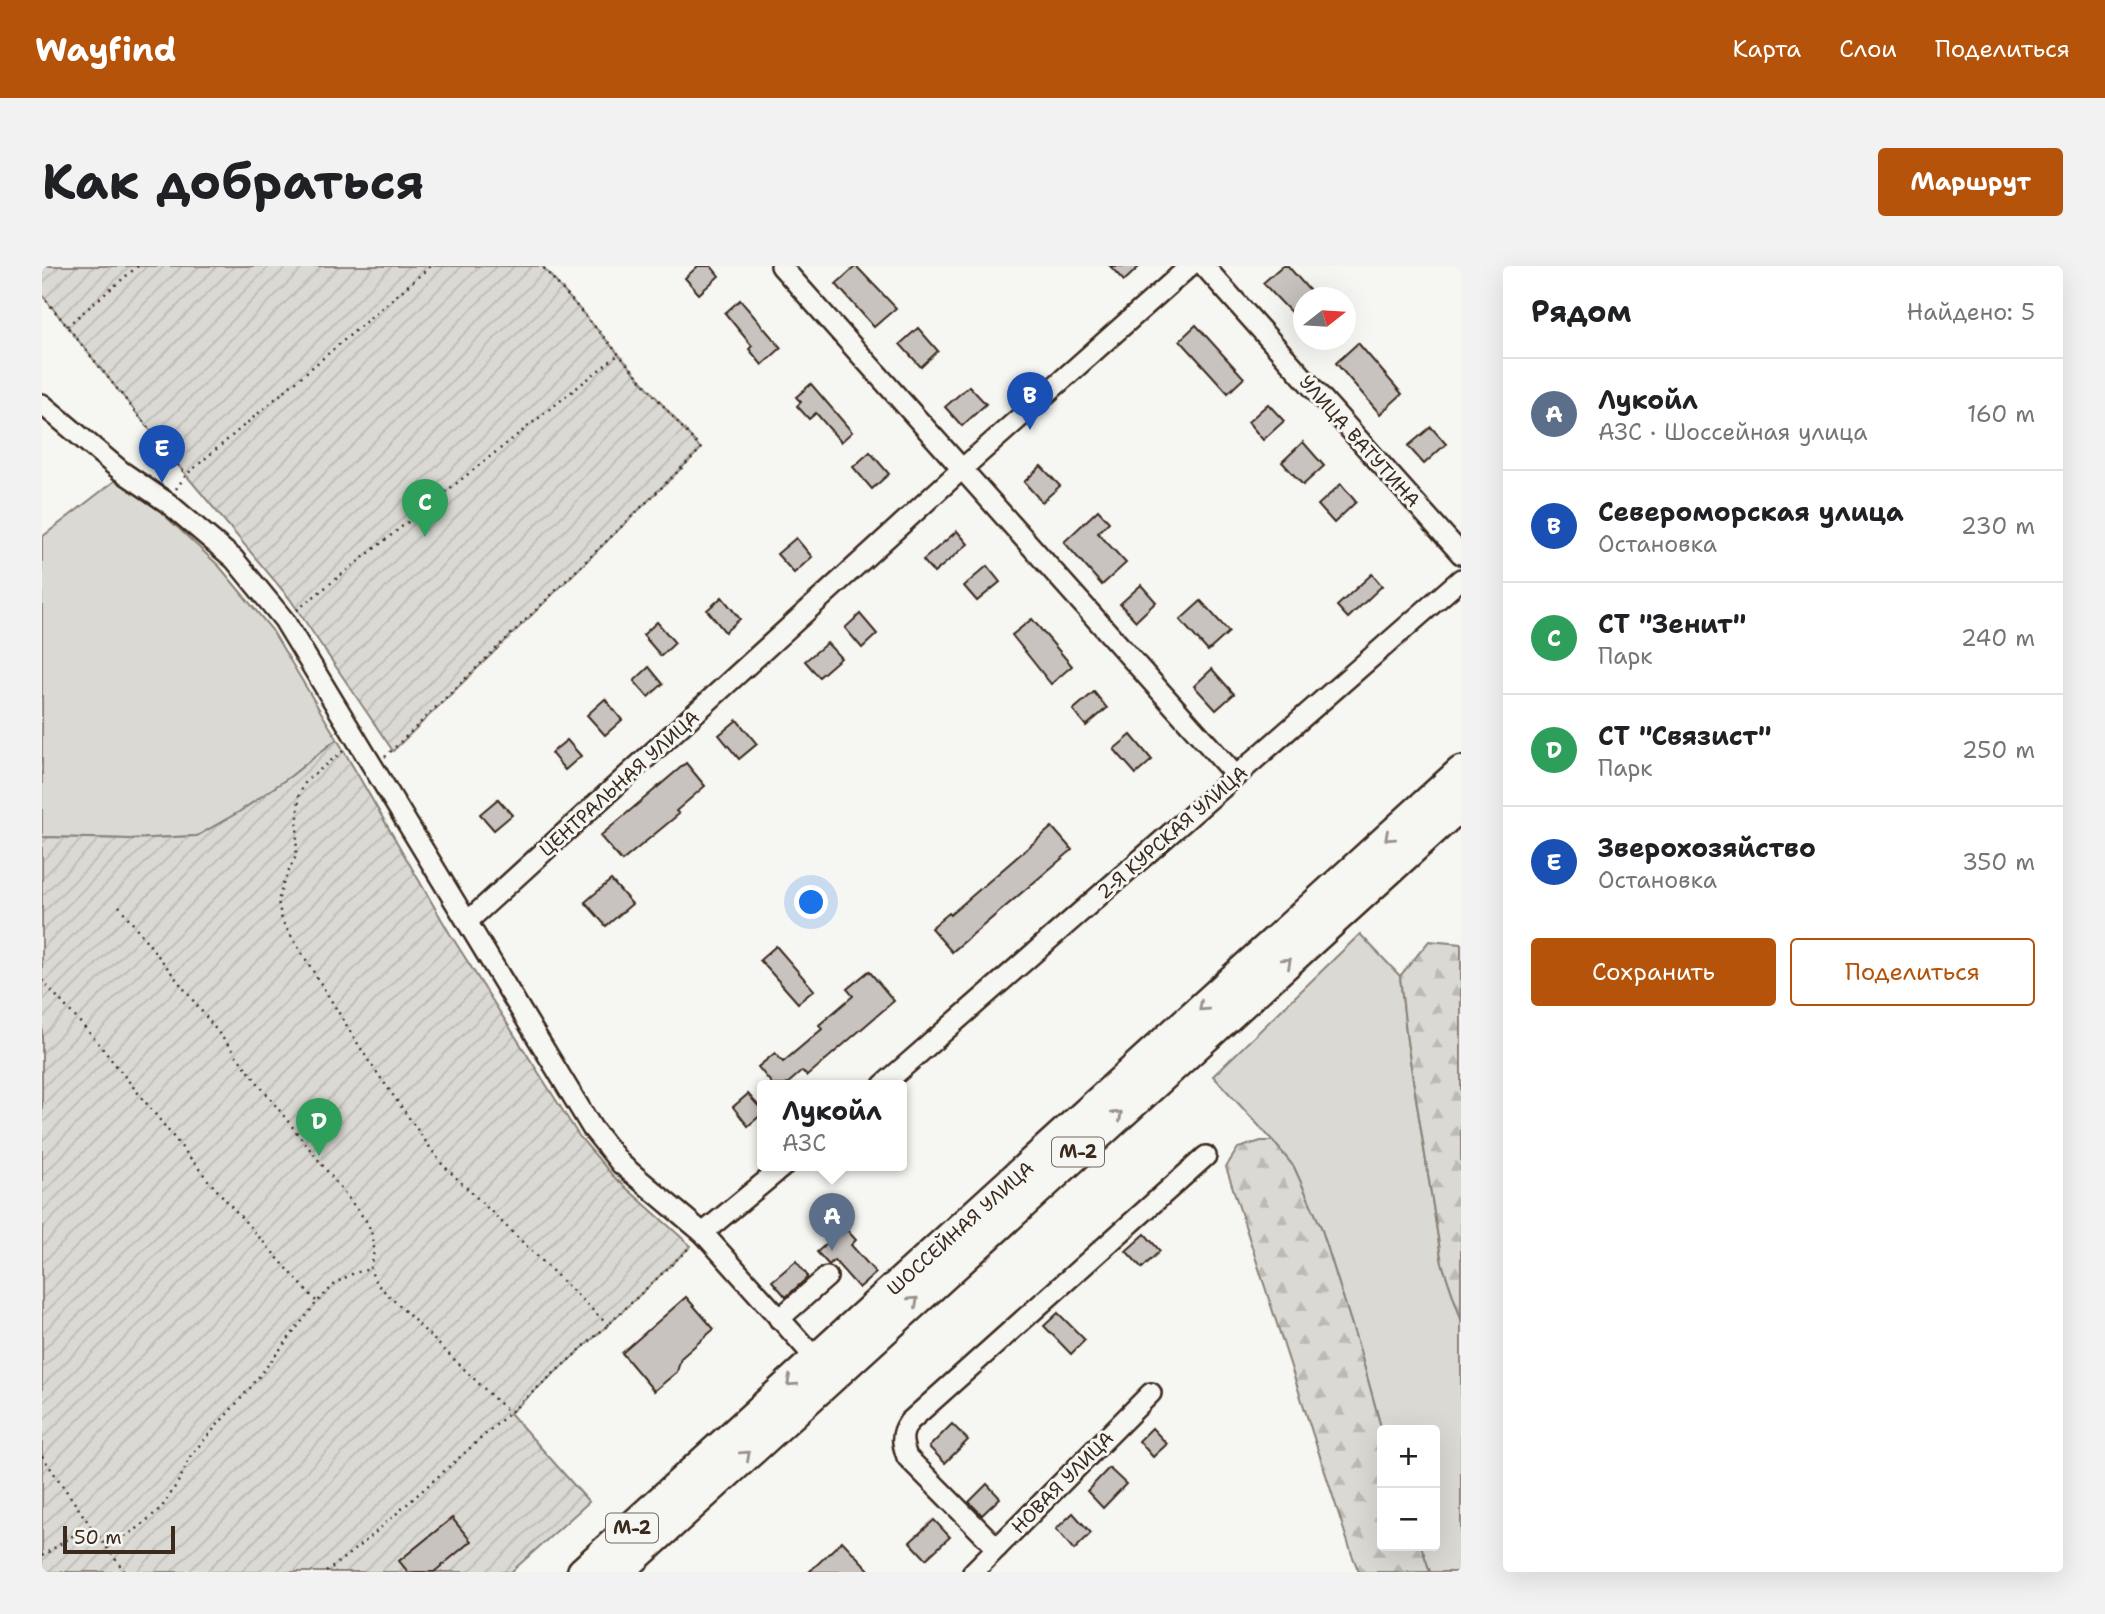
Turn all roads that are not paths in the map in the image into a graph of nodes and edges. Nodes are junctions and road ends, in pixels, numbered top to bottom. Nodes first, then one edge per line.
1 (781, 266) edge
2 (1190, 266) edge
3 (1204, 266) edge
4 (42, 404) edge
5 (962, 468) junction
6 (1461, 554) edge
7 (1461, 579) edge
8 (1461, 772) edge
9 (1236, 776) junction
10 (1461, 804) edge
11 (467, 922) junction
12 (889, 1080) edge
13 (1206, 1156) dead end
14 (778, 1171) edge
15 (703, 1233) junction
16 (827, 1277) dead end
17 (779, 1319) junction
18 (816, 1359) junction
19 (1152, 1393) dead end
20 (997, 1548) junction
21 (583, 1572) edge
22 (618, 1572) edge
23 (973, 1572) edge

1 - 5 street
2 - 5 street, ЦЕНТРАЛЬНАЯ УЛИЦА
3 - 6 street, УЛИЦА ВАТУТИНА
4 - 11 street
5 - 9 street
5 - 11 street, ЦЕНТРАЛЬНАЯ УЛИЦА
7 - 9 street, 2-Я КУРСКАЯ УЛИЦА
8 -> 18 highway, ШОССЕЙНАЯ УЛИЦА / М-2
9 - 12 street, 2-Я КУРСКАЯ УЛИЦА
22 -> 10 highway, ШОССЕЙНАЯ УЛИЦА / М-2
11 - 15 street
13 - 20 street
14 - 15 street
15 - 17 street
16 - 17 street
17 - 18 street
18 -> 21 highway, ШОССЕЙНАЯ УЛИЦА / М-2
19 - 20 street, НОВАЯ УЛИЦА
20 - 23 street, НОВАЯ УЛИЦА

